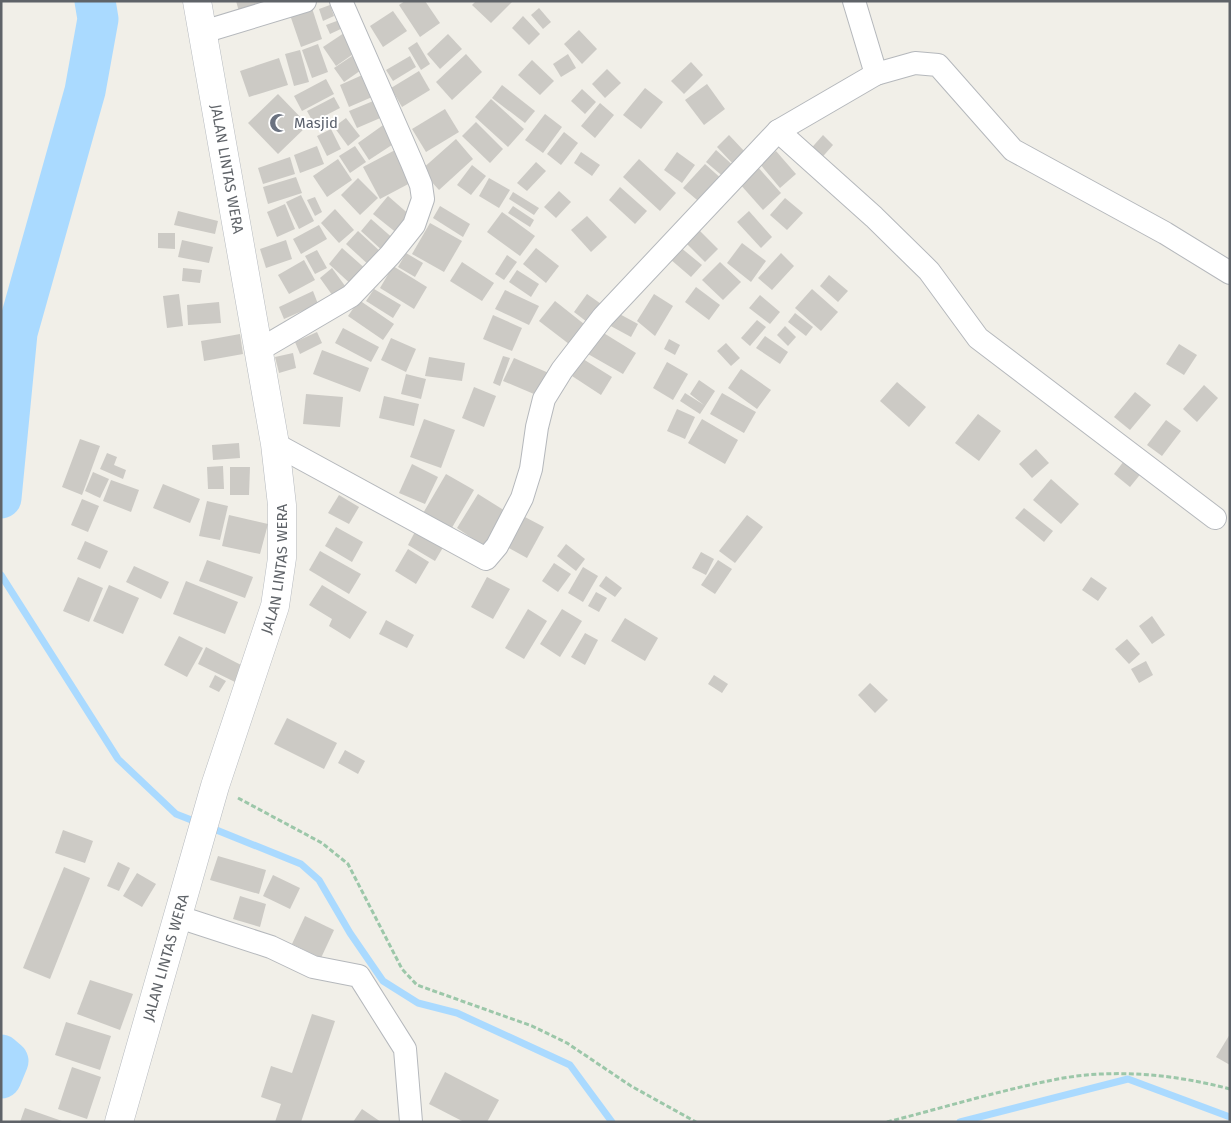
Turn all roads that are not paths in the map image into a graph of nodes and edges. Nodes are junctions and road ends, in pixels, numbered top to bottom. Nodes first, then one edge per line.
1 (197, 1) edge
2 (305, 1) edge
3 (341, 1) edge
4 (854, 1) edge
5 (203, 32) junction
6 (876, 74) junction
7 (778, 131) junction
8 (1230, 273) edge
9 (259, 350) junction
10 (275, 444) junction
11 (1215, 518) dead end
12 (179, 917) junction
13 (119, 1122) edge
14 (412, 1122) edge

1 - 5 main road, JALAN LINTAS WERA
2 - 5 street
3 - 9 street
4 - 6 street
5 - 9 main road, JALAN LINTAS WERA
6 - 7 street
6 - 8 street
7 - 10 street
7 - 11 street
9 - 10 main road, JALAN LINTAS WERA
10 - 12 main road, JALAN LINTAS WERA
12 - 13 main road, JALAN LINTAS WERA
12 - 14 street

